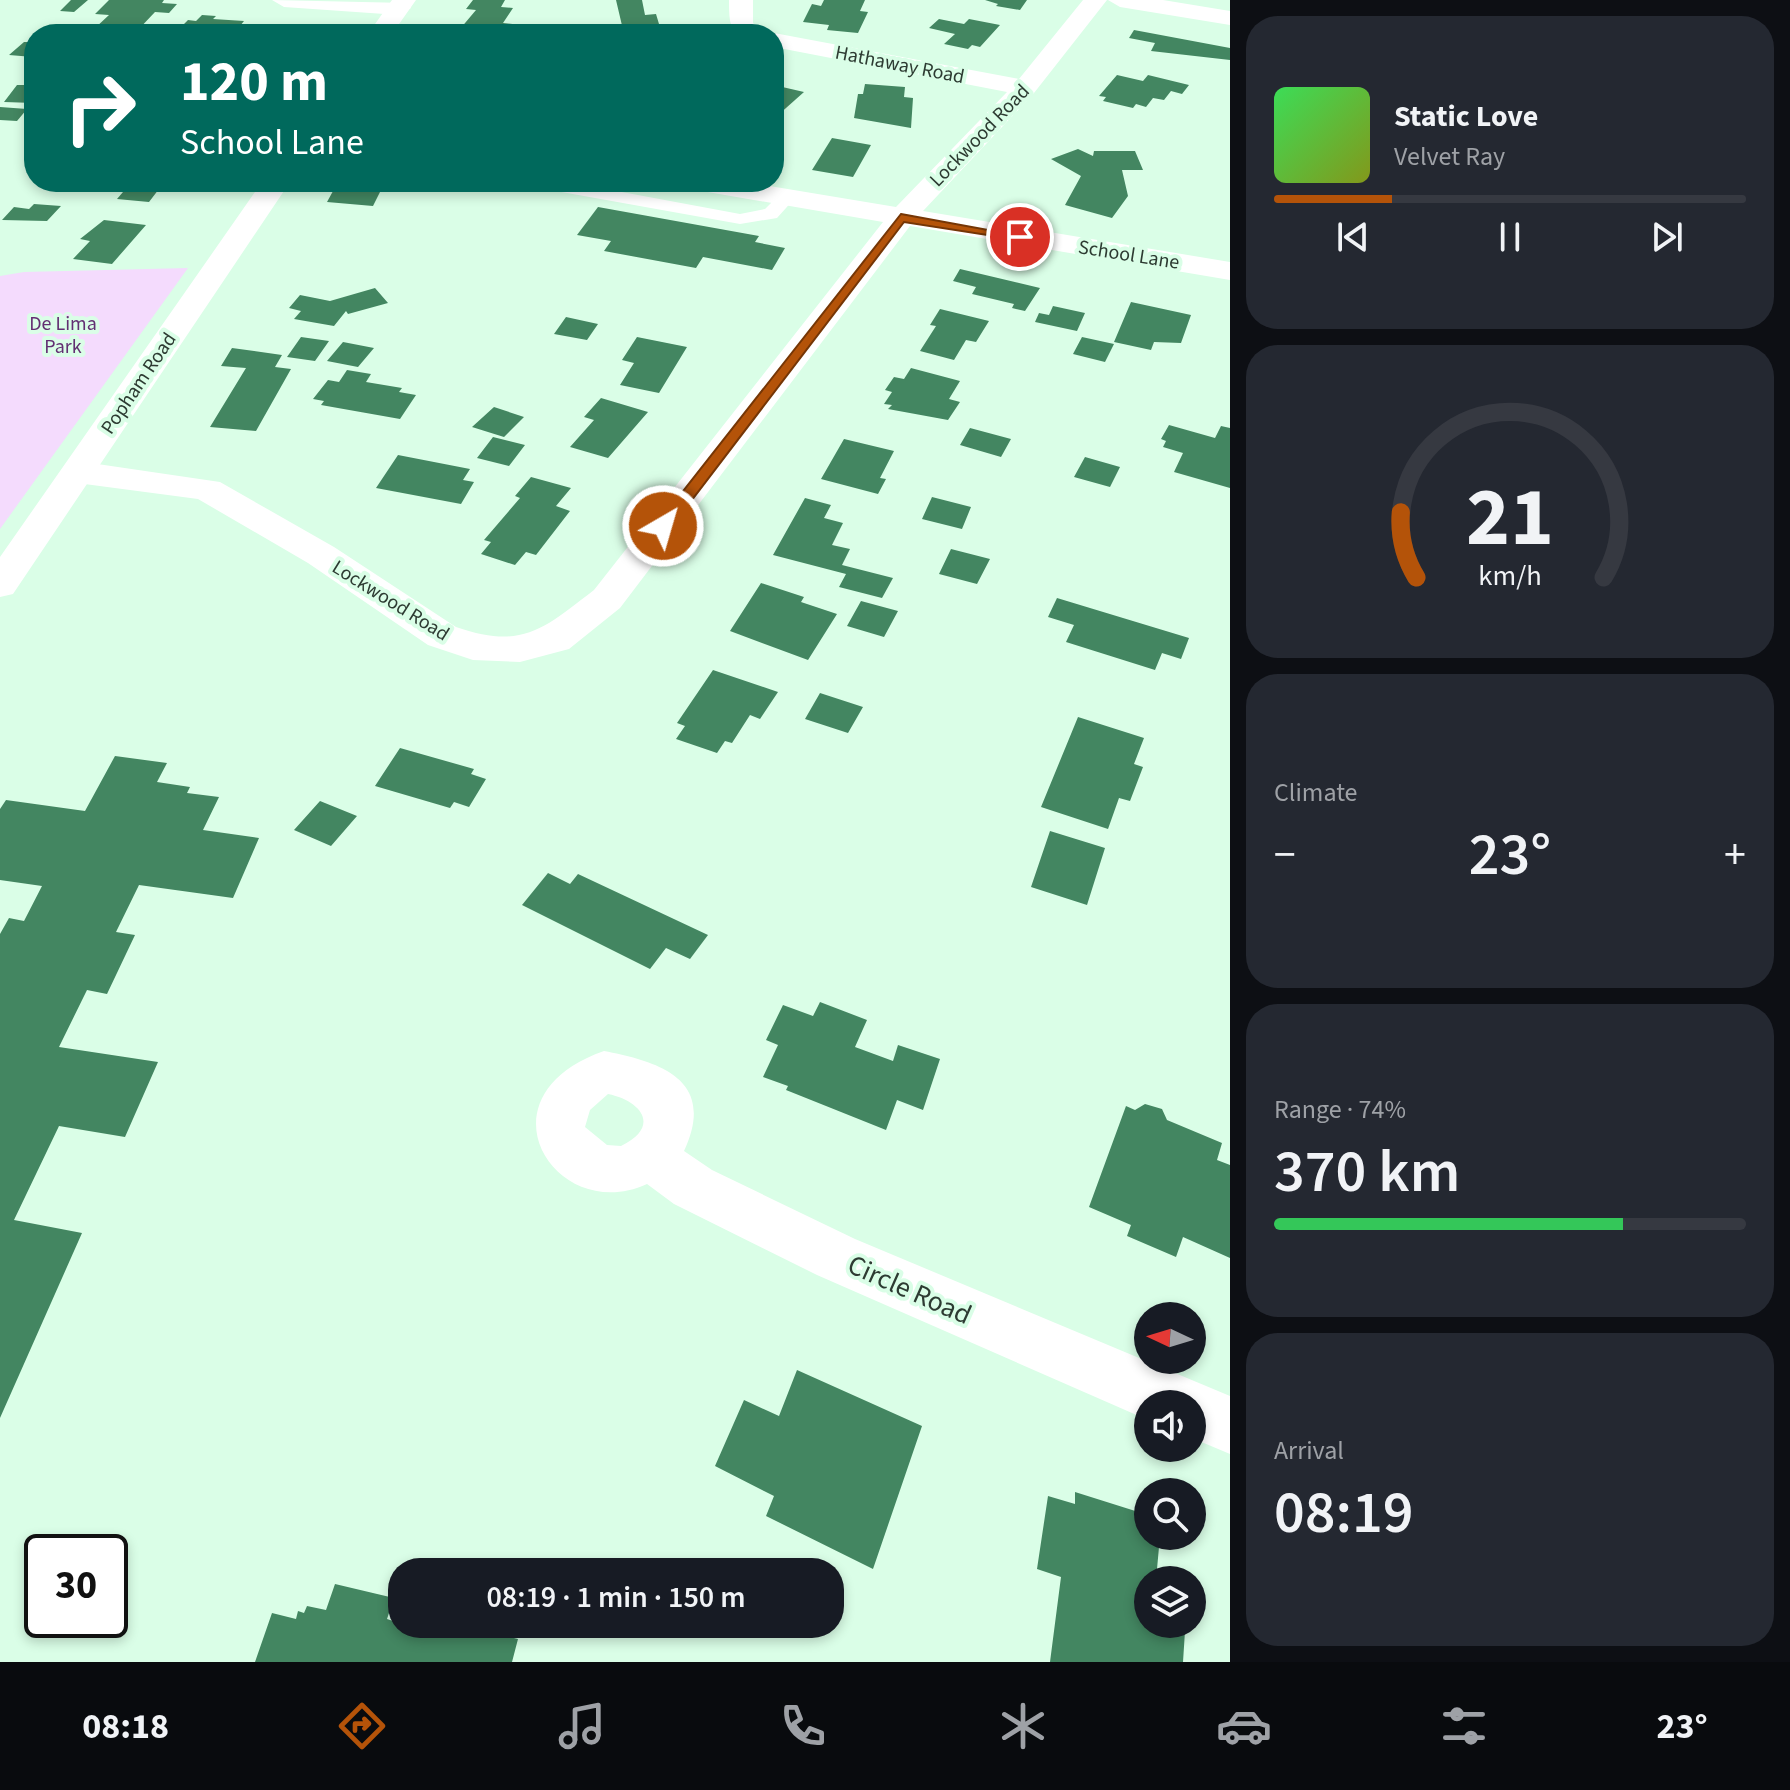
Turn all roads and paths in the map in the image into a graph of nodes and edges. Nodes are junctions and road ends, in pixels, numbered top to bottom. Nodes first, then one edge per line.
1 (284, 0) edge
2 (741, 0) edge
3 (1095, 0) edge
4 (1120, 0) edge
5 (402, 4) edge
6 (1230, 18) edge
7 (387, 24) edge
8 (741, 24) edge
9 (784, 42) edge
10 (1025, 88) junction
11 (269, 192) edge
12 (599, 192) edge
13 (725, 192) edge
14 (754, 192) edge
15 (786, 198) junction
16 (710, 213) junction
17 (901, 218) junction
18 (1230, 271) edge
19 (77, 472) junction
20 (0, 585) edge
21 (651, 1158) dead end
22 (1146, 1390) edge
23 (1206, 1415) edge
24 (1230, 1425) edge

1 - 5 street
2 - 8 street
3 - 10 street, Lockwood Road
4 - 6 street
5 - 7 street
9 - 10 street, Hathaway Road
10 - 17 street, Lockwood Road
11 - 19 street, Popham Road
12 - 16 lane
13 - 16 lane
14 - 15 street, School Lane
15 - 16 lane
15 - 17 street, School Lane
17 - 18 street, School Lane
17 - 19 street, Lockwood Road
19 - 20 street, Popham Road
21 - 22 street, Circle Road
23 - 24 street

